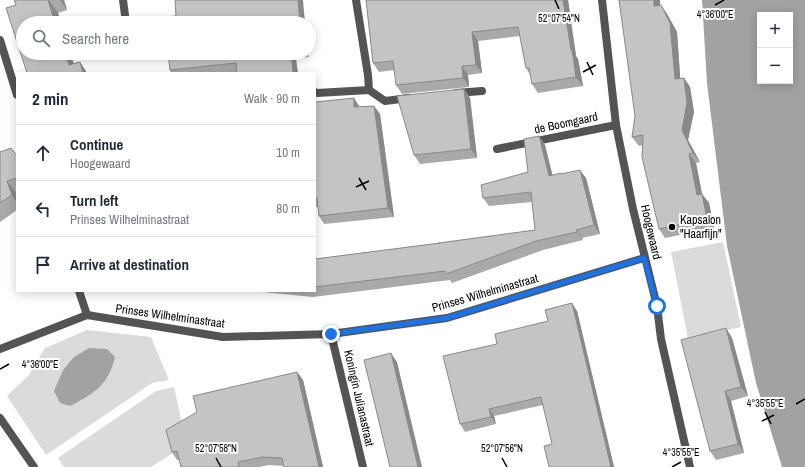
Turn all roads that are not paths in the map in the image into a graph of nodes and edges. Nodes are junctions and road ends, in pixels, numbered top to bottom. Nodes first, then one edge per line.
1 (123, 0) edge
2 (356, 0) edge
3 (602, 0) edge
4 (125, 16) edge
5 (0, 40) edge
6 (369, 90) junction
7 (482, 91) dead end
8 (16, 92) edge
9 (316, 92) edge
10 (444, 95) edge
11 (415, 98) edge
12 (616, 125) junction
13 (497, 150) dead end
14 (644, 258) junction
15 (79, 292) edge
16 (87, 316) junction
17 (331, 334) junction
18 (0, 349) edge
19 (0, 418) edge
20 (34, 467) edge
21 (363, 467) edge
22 (690, 467) edge

1 - 4 street
2 - 6 street
3 - 12 street, Hoogewaard
5 - 8 street
6 - 9 street
6 - 11 street
7 - 10 street
12 - 13 street, de Boomgaard
12 - 14 street, Hoogewaard
14 - 17 street, Prinses Wilhelminastraat
14 - 22 street, Hoogewaard
15 - 16 street
16 - 17 street, Prinses Wilhelminastraat
16 - 18 street, Prinses Wilhelminastraat
17 - 21 street, Koningin Julianastraat
19 - 20 street

